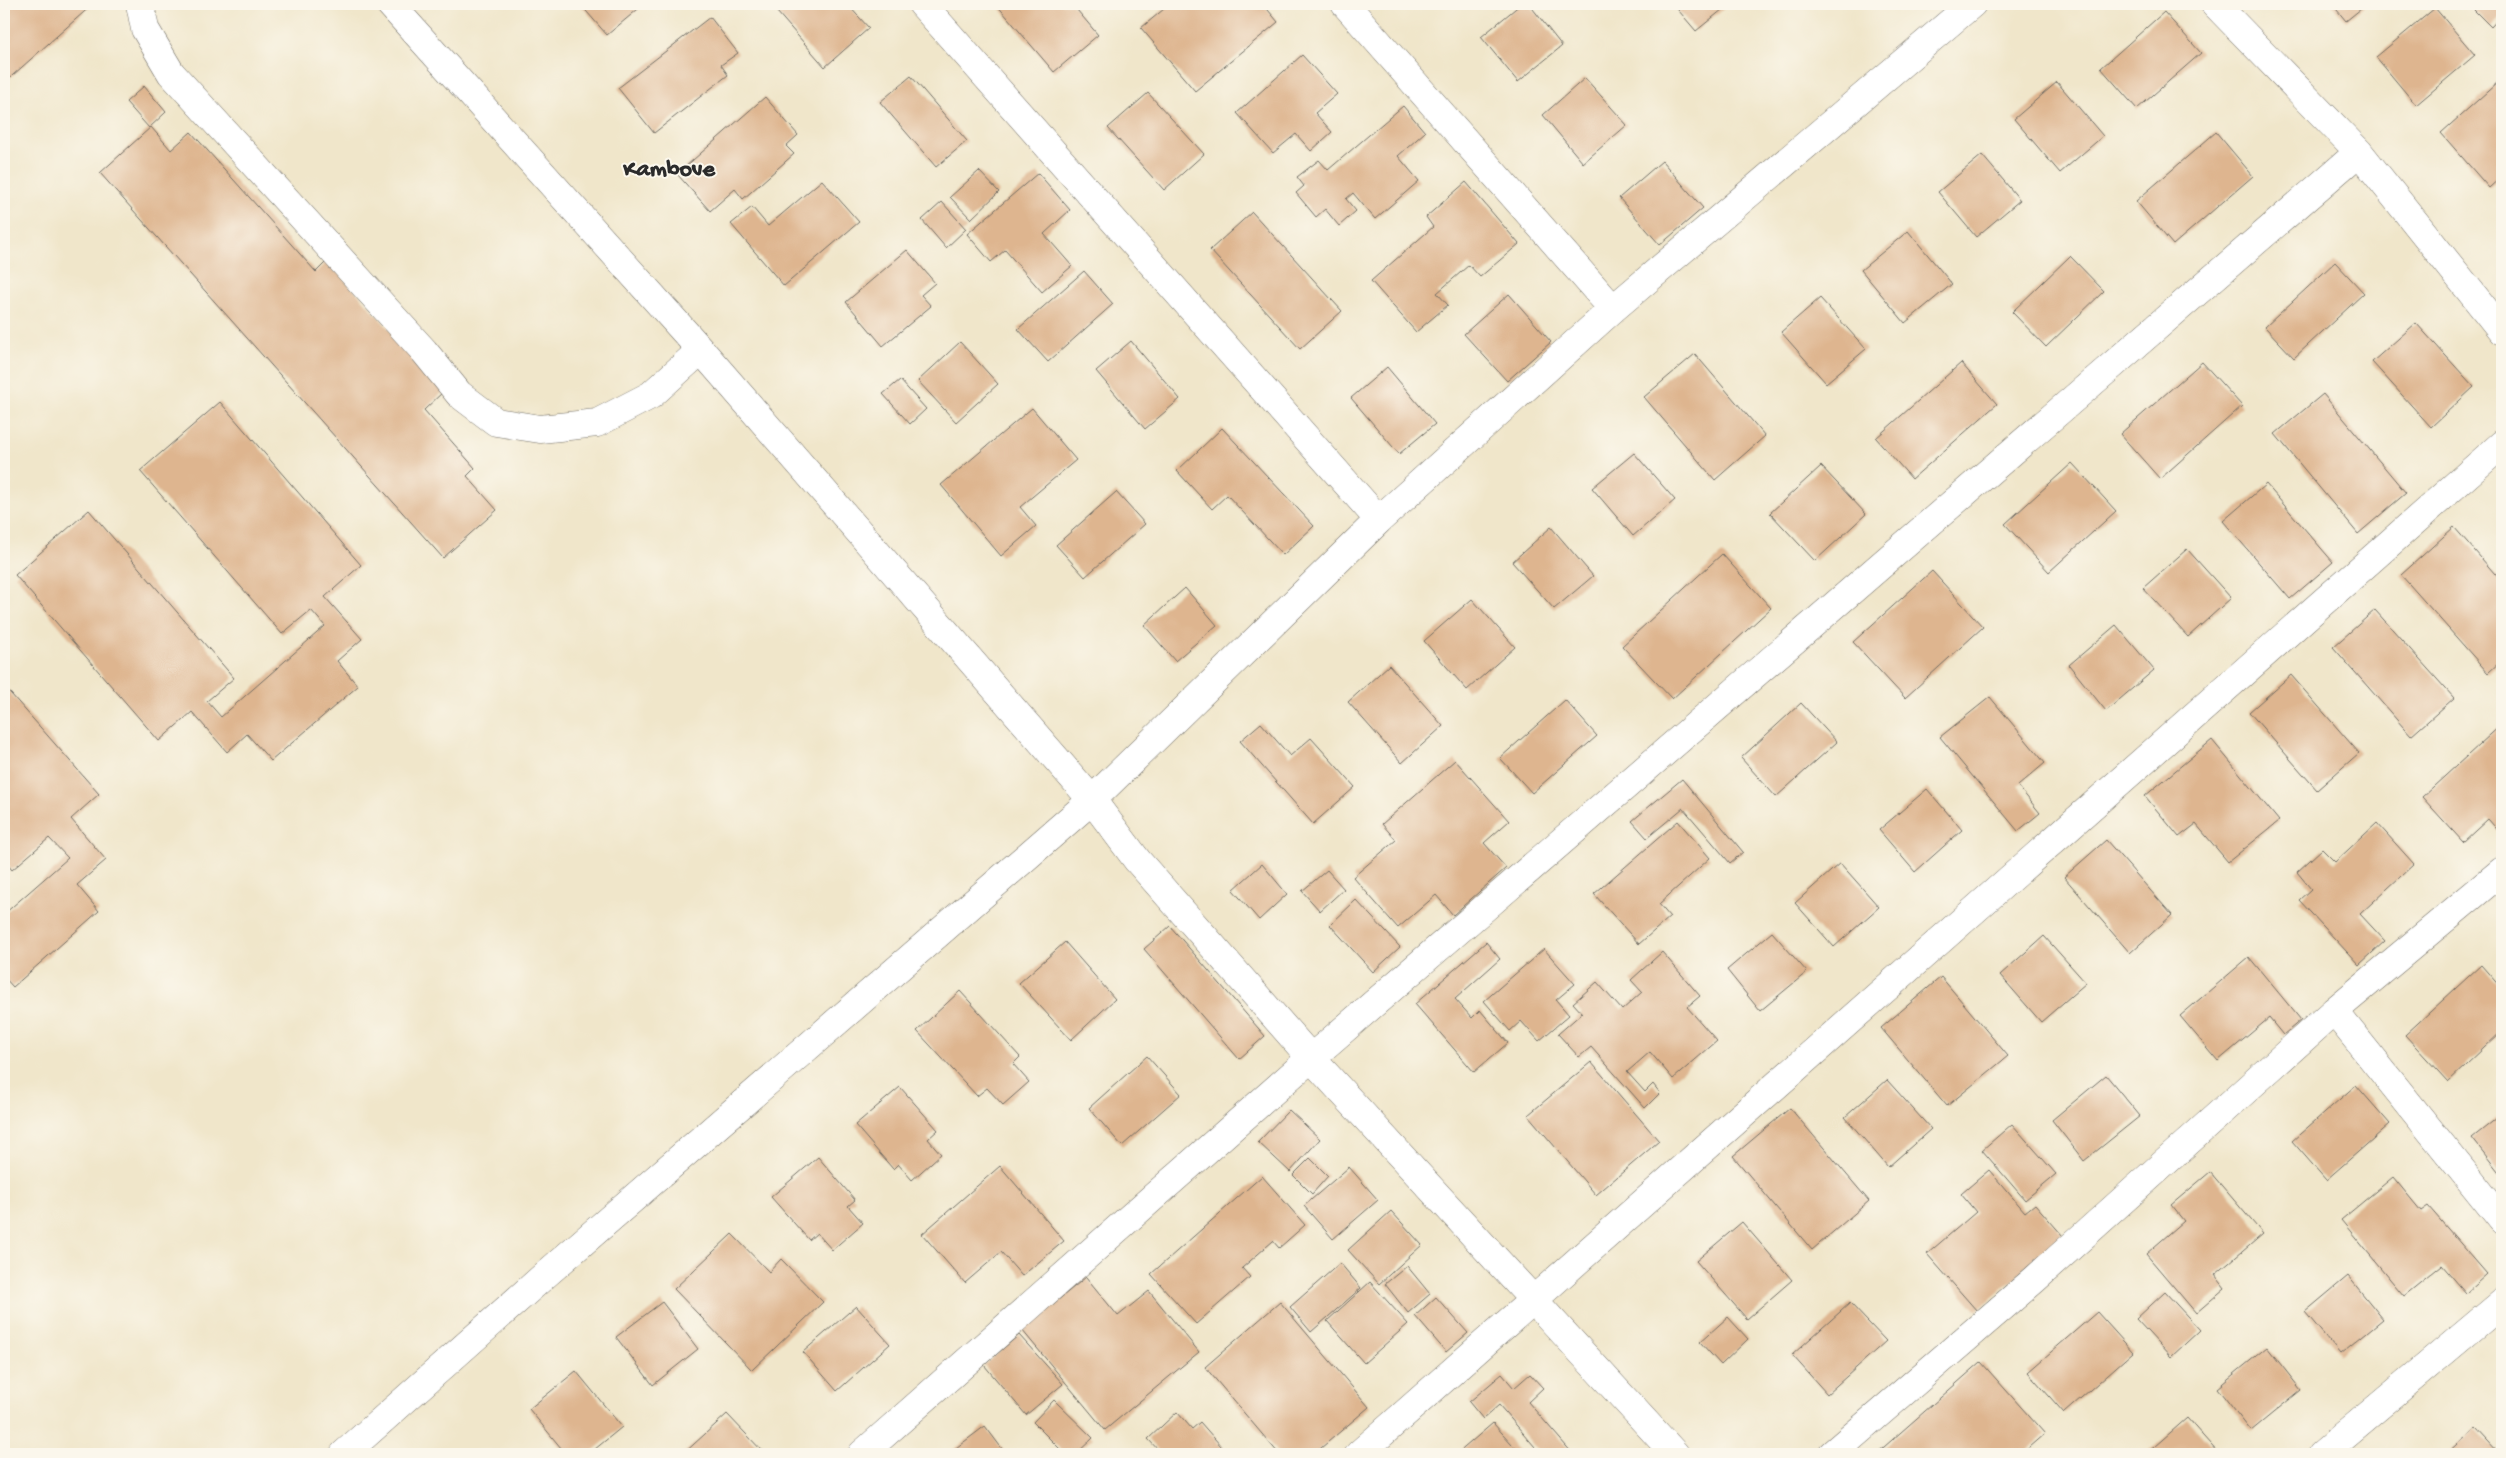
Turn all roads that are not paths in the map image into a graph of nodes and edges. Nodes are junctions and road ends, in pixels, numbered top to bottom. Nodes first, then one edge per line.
1 (140, 4) edge
2 (390, 4) edge
3 (922, 4) edge
4 (1345, 4) edge
5 (1972, 4) edge
6 (2215, 4) edge
7 (2359, 152) junction
8 (1613, 309) junction
9 (2502, 331) edge
10 (701, 350) junction
11 (2502, 444) edge
12 (1379, 520) junction
13 (1092, 800) junction
14 (2502, 871) edge
15 (2334, 1011) junction
16 (1311, 1058) junction
17 (2502, 1220) edge
18 (1534, 1299) junction
19 (2502, 1303) edge
20 (344, 1454) edge
21 (862, 1454) edge
22 (1358, 1454) edge
23 (1675, 1454) edge
24 (1832, 1454) edge
25 (2322, 1454) edge

1 - 10 street
2 - 10 street
3 - 12 street
4 - 8 street
5 - 8 street
6 - 7 street
7 - 9 street
7 - 16 street
8 - 12 street
10 - 13 street
11 - 18 street
12 - 13 street
13 - 16 street
13 - 20 street
14 - 15 street
15 - 17 street
15 - 24 street
16 - 18 street
16 - 21 street
18 - 22 street
18 - 23 street
19 - 25 street

